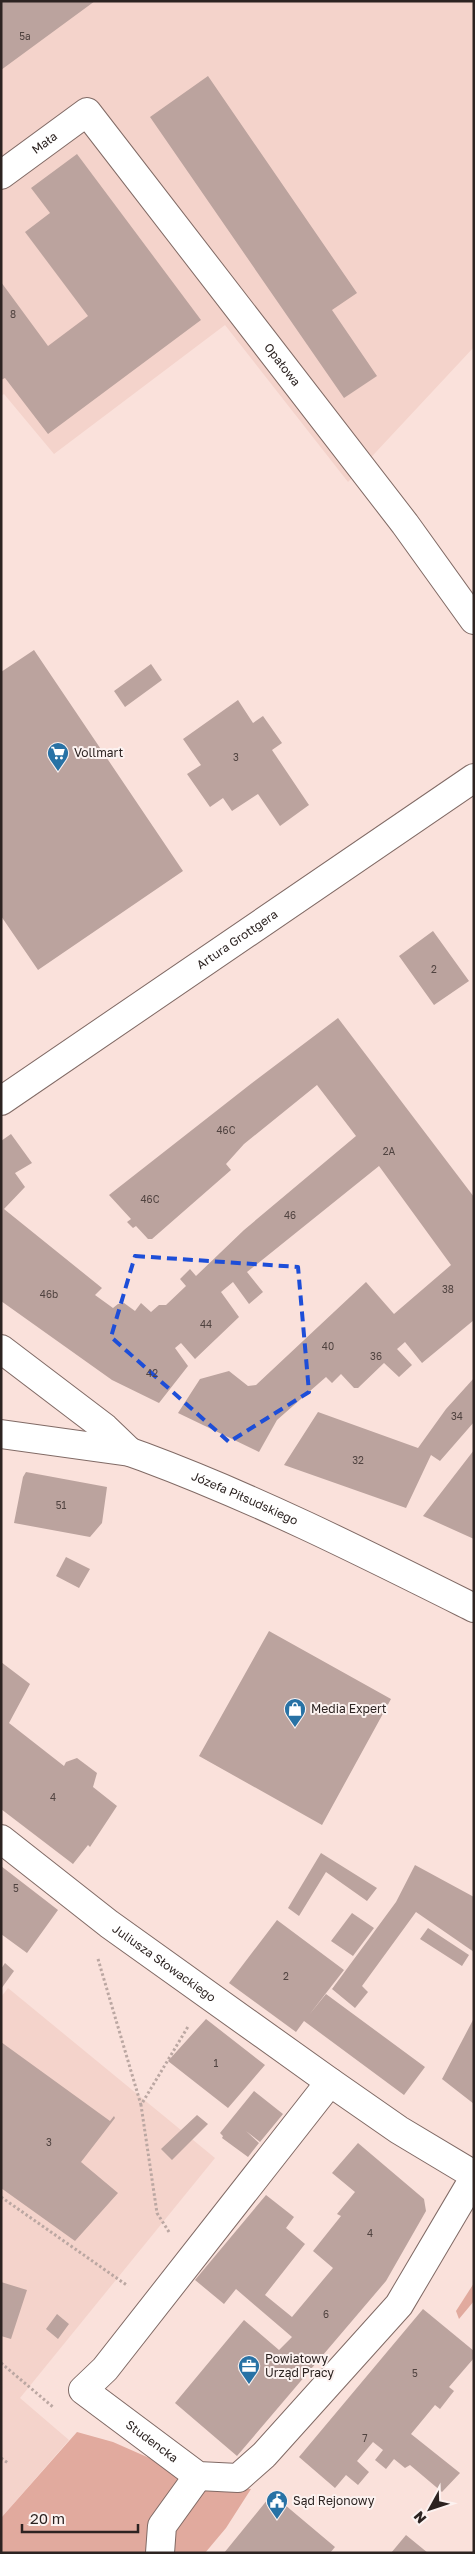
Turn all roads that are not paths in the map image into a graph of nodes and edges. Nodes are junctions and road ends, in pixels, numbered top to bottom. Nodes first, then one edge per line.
1 (87, 112) joint
2 (1, 175) edge
3 (474, 620) edge
4 (474, 778) edge
5 (1, 1101) edge
6 (1, 1349) edge
7 (1, 1434) edge
8 (130, 1452) junction
9 (474, 1608) edge
10 (1, 1839) edge
11 (330, 2082) junction
12 (474, 2176) edge
13 (198, 2476) junction
14 (160, 2553) edge

1 - 2 street, Mała
1 - 3 street, Opałowa
4 - 5 street, Artura Grottgera
6 - 8 street
7 - 8 street, Józefa Piłsudskiego
8 - 9 street, Józefa Piłsudskiego
10 - 11 street, Juliusza Słowackiego
11 - 12 street, Juliusza Słowackiego
11 - 13 street, Studencka
12 - 13 street
13 - 14 street

